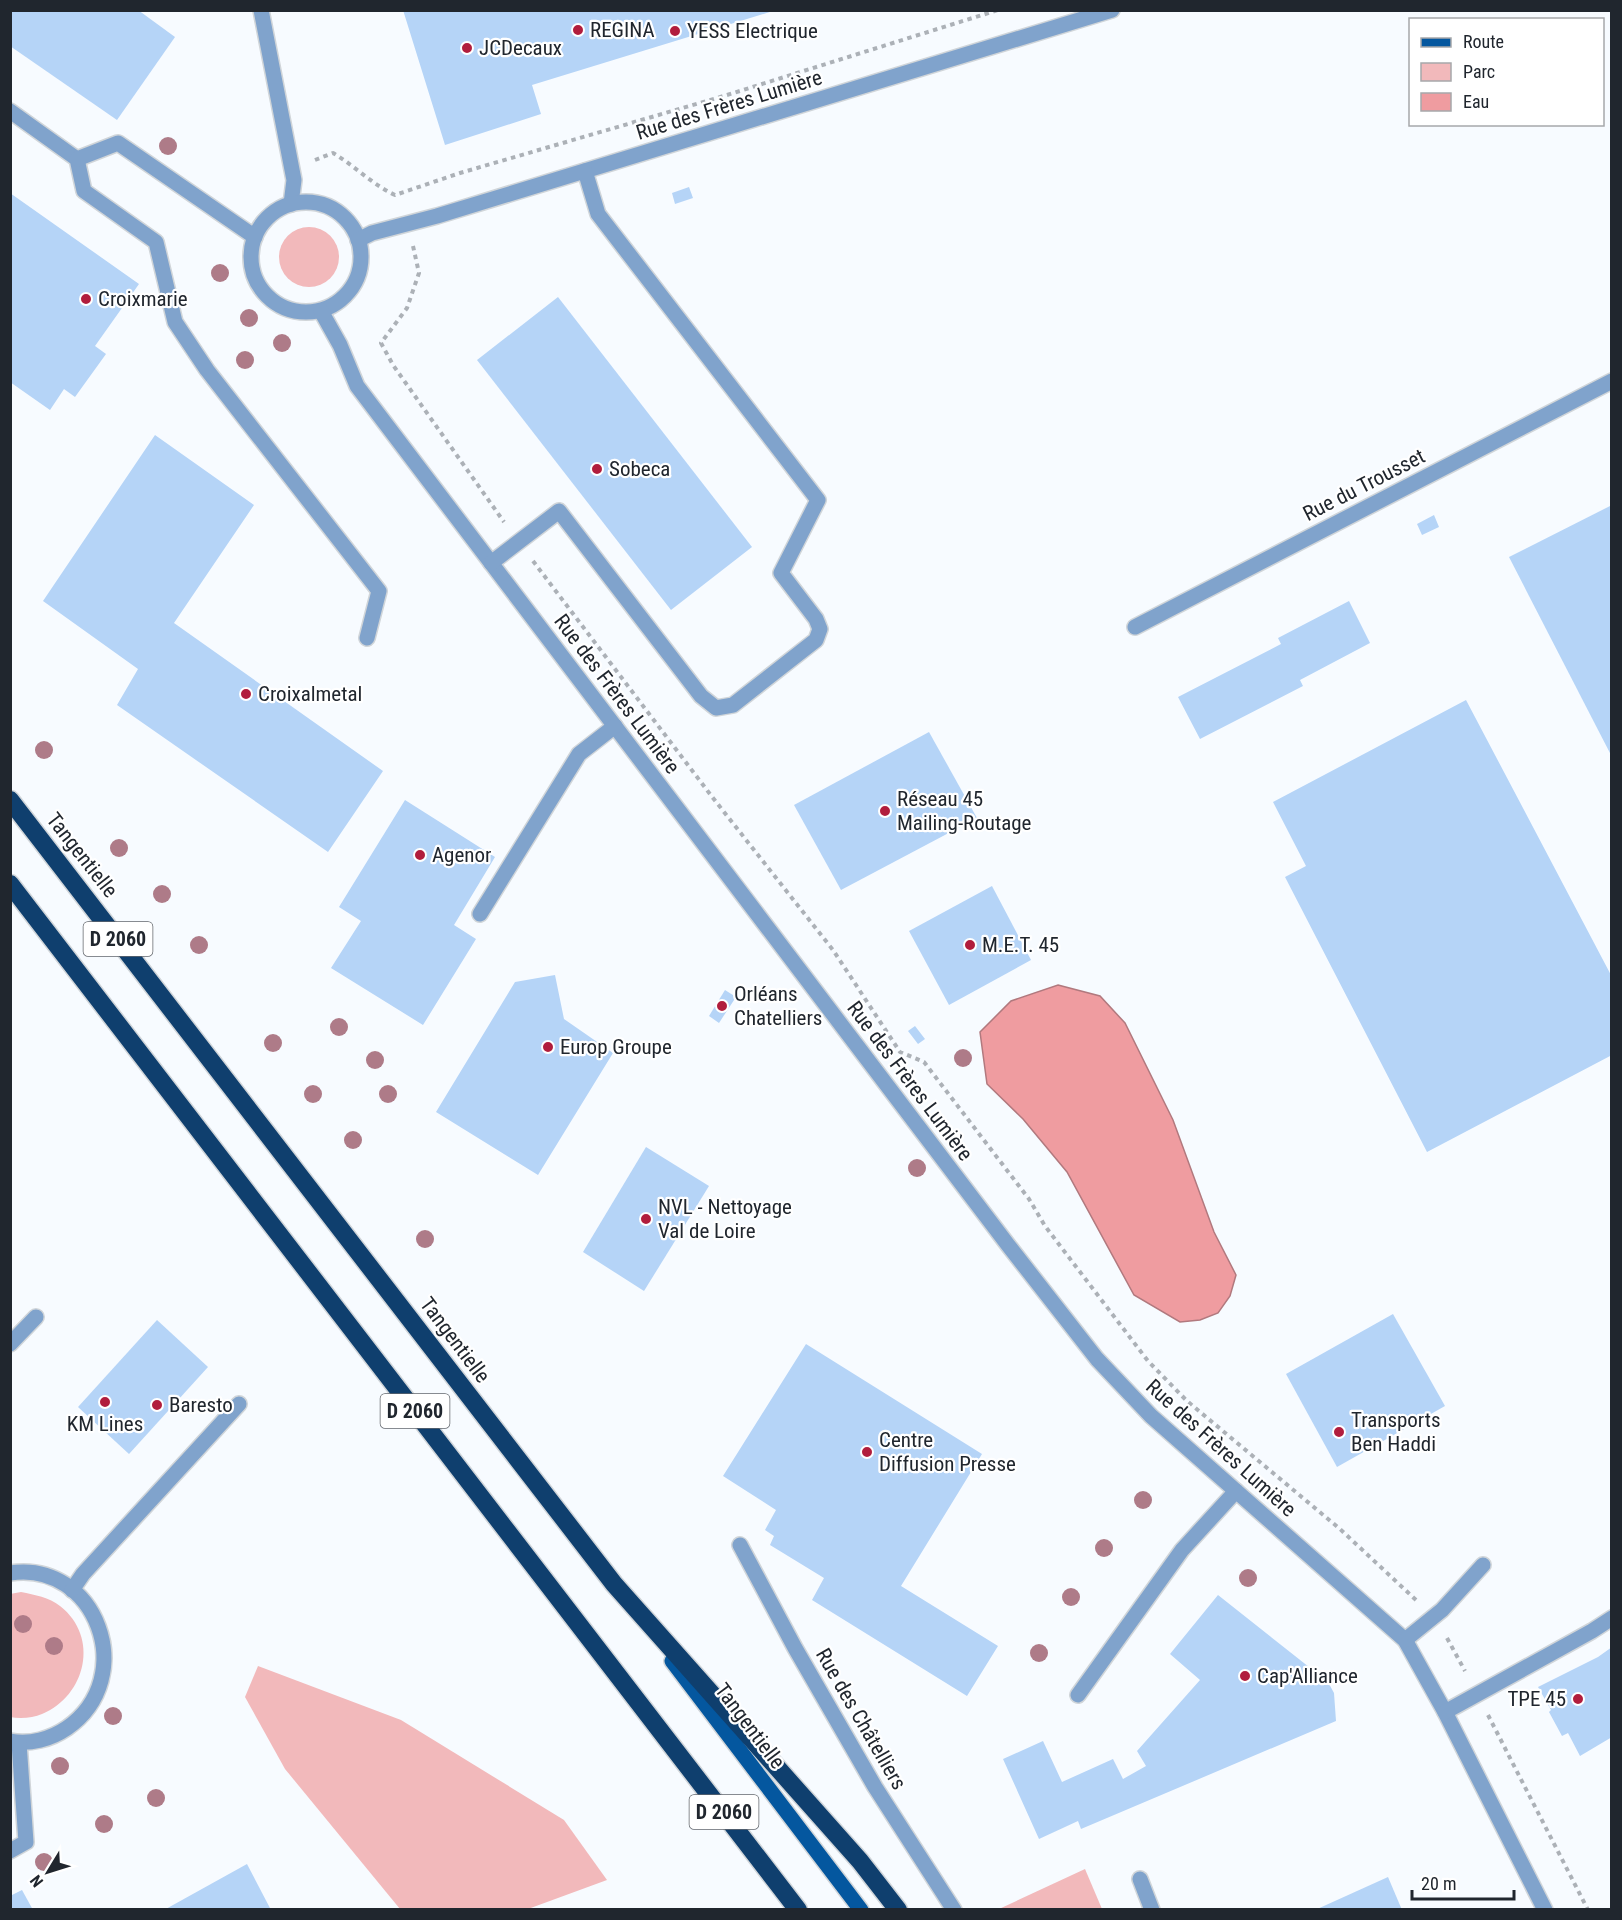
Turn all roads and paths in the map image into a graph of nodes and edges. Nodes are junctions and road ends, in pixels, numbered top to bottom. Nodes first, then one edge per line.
1 (261, 10) edge
2 (998, 10) edge
3 (1112, 10) edge
4 (10, 111) edge
5 (76, 159) junction
6 (314, 160) dead end
7 (585, 171) junction
8 (291, 204) junction
9 (255, 237) junction
10 (358, 240) junction
11 (321, 311) junction
12 (1611, 381) edge
13 (491, 563) junction
14 (1135, 627) dead end
15 (367, 638) dead end
16 (615, 726) junction
17 (713, 798) dead end
18 (10, 800) edge
19 (10, 884) edge
20 (480, 914) dead end
21 (36, 1317) dead end
22 (10, 1344) edge
23 (238, 1404) dead end
24 (1236, 1491) junction
25 (740, 1545) dead end
26 (1484, 1565) dead end
27 (10, 1573) edge
28 (614, 1584) junction
29 (72, 1590) junction
30 (1432, 1618) junction
31 (1611, 1618) edge
32 (1405, 1640) junction
33 (1461, 1664) dead end
34 (1078, 1695) dead end
35 (1444, 1709) junction
36 (1491, 1721) dead end
37 (15, 1742) edge
38 (10, 1851) edge
39 (1140, 1879) dead end
40 (798, 1910) edge
41 (861, 1910) edge
42 (898, 1910) edge
43 (954, 1910) edge
44 (1152, 1910) edge
45 (1545, 1910) edge
46 (1588, 1910) edge

1 - 8 street
2 - 6 path, Rue des Frères Lumière
3 - 7 street, Rue des Frères Lumière
4 - 5 street
5 - 9 street
5 - 15 street
7 - 10 street, Rue des Frères Lumière
7 - 13 street
8 - 9 street
8 - 10 street
9 - 11 street
10 - 11 street
11 - 13 street, Rue des Frères Lumière
12 - 14 street, Rue du Trousset
13 - 16 street, Rue des Frères Lumière
16 - 20 street
16 - 24 street, Rue des Frères Lumière
17 - 30 path, Rue des Frères Lumière
18 - 28 highway, Tangentielle / D 2060
19 - 40 highway, D 2060
21 - 22 street
23 - 29 street
24 - 32 street, Rue des Frères Lumière
24 - 34 street
25 - 43 street, Rue des Châtelliers
26 - 30 street
27 - 29 street
28 - 41 main road, Tangentielle / D 2060
28 - 42 highway
29 - 37 street
30 - 32 street
30 - 33 path, Rue des Frères Lumière
31 - 35 street
32 - 35 street, Rue des Frères Lumière
35 - 45 street, Rue des Frères Lumière
36 - 46 path
37 - 38 street
39 - 44 street

